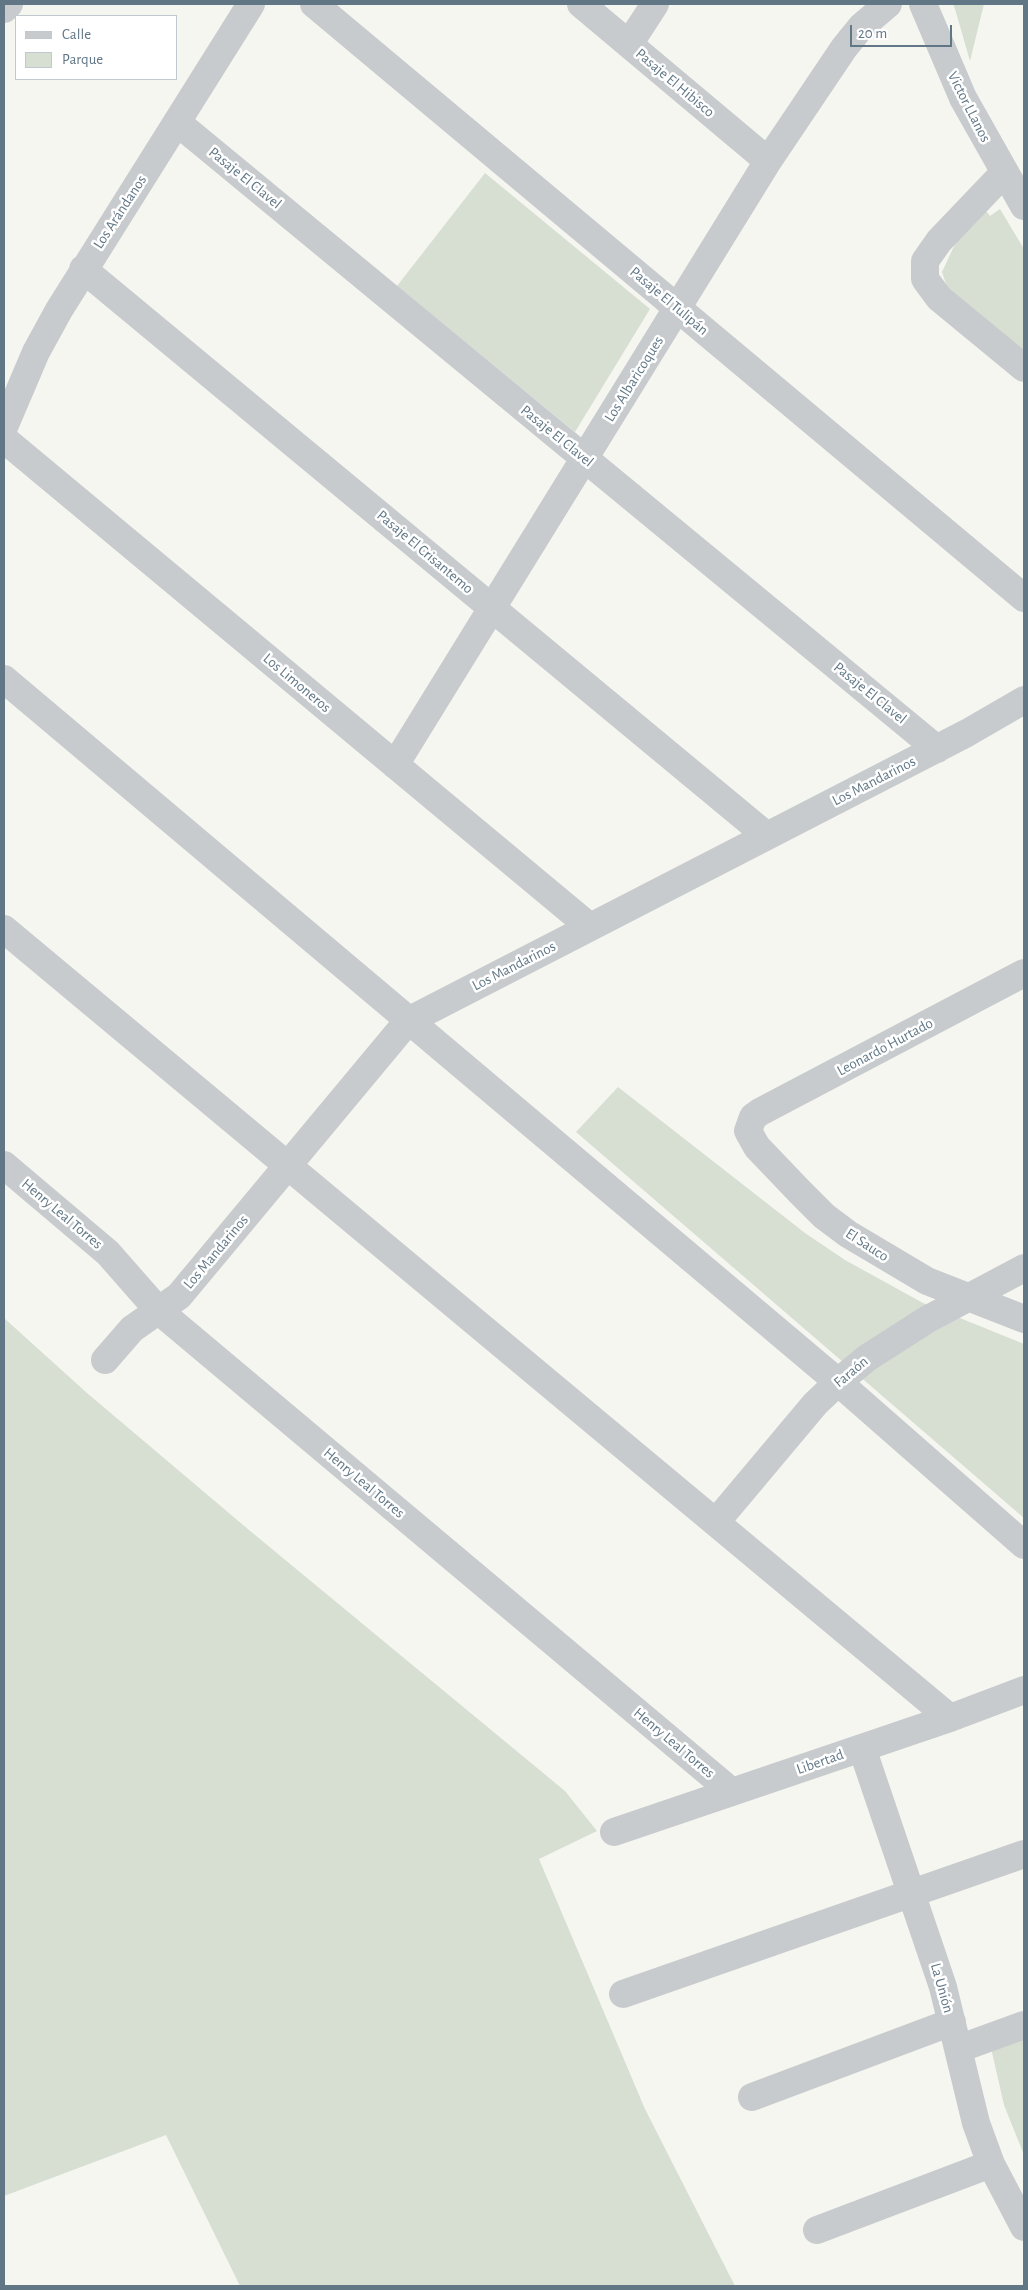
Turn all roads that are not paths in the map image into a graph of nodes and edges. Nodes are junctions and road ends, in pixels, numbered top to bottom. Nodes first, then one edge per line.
1 (250, 4) edge
2 (314, 4) edge
3 (581, 4) edge
4 (655, 4) edge
5 (888, 4) edge
6 (923, 4) edge
7 (629, 44) junction
8 (178, 123) junction
9 (768, 161) junction
10 (1004, 172) junction
11 (1024, 206) edge
12 (83, 269) junction
13 (678, 308) junction
14 (1024, 368) edge
15 (4, 427) edge
16 (4, 439) edge
17 (585, 458) junction
18 (1024, 598) edge
19 (492, 608) junction
20 (4, 679) edge
21 (1024, 700) edge
22 (937, 749) junction
23 (395, 766) junction
24 (767, 836) junction
25 (590, 927) junction
26 (4, 929) edge
27 (1024, 973) edge
28 (408, 1021) junction
29 (750, 1123) joint
30 (288, 1165) junction
31 (4, 1166) edge
32 (1024, 1268) edge
33 (968, 1298) junction
34 (158, 1310) junction
35 (1024, 1319) edge
36 (105, 1360) dead end
37 (838, 1382) junction
38 (716, 1522) junction
39 (1024, 1546) edge
40 (1024, 1690) edge
41 (950, 1718) junction
42 (862, 1748) junction
43 (732, 1792) junction
44 (614, 1832) dead end
45 (1024, 1854) edge
46 (911, 1893) junction
47 (623, 1994) dead end
48 (952, 2022) junction
49 (1024, 2025) edge
50 (958, 2049) junction
51 (752, 2097) dead end
52 (991, 2164) junction
53 (1016, 2193) edge
54 (1024, 2227) edge
55 (816, 2230) dead end

1 - 8 street, Los Arándanos
2 - 13 street, Pasaje El Tulipán
3 - 7 street, Pasaje El Hibisco
4 - 7 street
5 - 9 street, Los Albaricoques
6 - 10 street, Victor LLanos
7 - 9 street, Pasaje El Hibisco
8 - 12 street, Los Arándanos
8 - 17 street, Pasaje El Clavel
9 - 13 street, Los Albaricoques
10 - 11 street, Victor LLanos
10 - 14 street
12 - 15 street, Los Arándanos
12 - 19 street, Pasaje El Crisantemo
13 - 17 street, Los Albaricoques
13 - 18 street, Pasaje El Tulipán
16 - 23 street, Los Limoneros
17 - 19 street, Los Albaricoques
17 - 22 street, Pasaje El Clavel
19 - 23 street, Los Albaricoques
19 - 24 street, Pasaje El Crisantemo
20 - 28 street
21 - 22 street, Los Mandarinos
22 - 24 street, Los Mandarinos
23 - 25 street, Los Limoneros
24 - 25 street, Los Mandarinos
25 - 28 street, Los Mandarinos
26 - 30 street
27 - 29 street, Leonardo Hurtado
28 - 30 street, Los Mandarinos
28 - 37 street
29 - 33 street, El Sauco
30 - 34 street, Los Mandarinos
30 - 38 street
31 - 34 street, Henry Leal Torres
32 - 33 street, Faraón
33 - 35 street, El Sauco
33 - 37 street, Faraón
34 - 36 street, Los Mandarinos
34 - 43 street, Henry Leal Torres
37 - 38 street, Faraón
37 - 39 street
38 - 41 street
40 - 41 street, Libertad
41 - 42 street, Libertad
42 - 43 street, Libertad
42 - 46 street, La Unión
43 - 44 street, Libertad
45 - 46 street
46 - 47 street
46 - 48 street, La Unión
48 - 50 street, La Unión
48 - 51 street
49 - 50 street
50 - 52 street, La Unión
52 - 53 street, La Unión
52 - 55 street
53 - 54 street, La Unión

